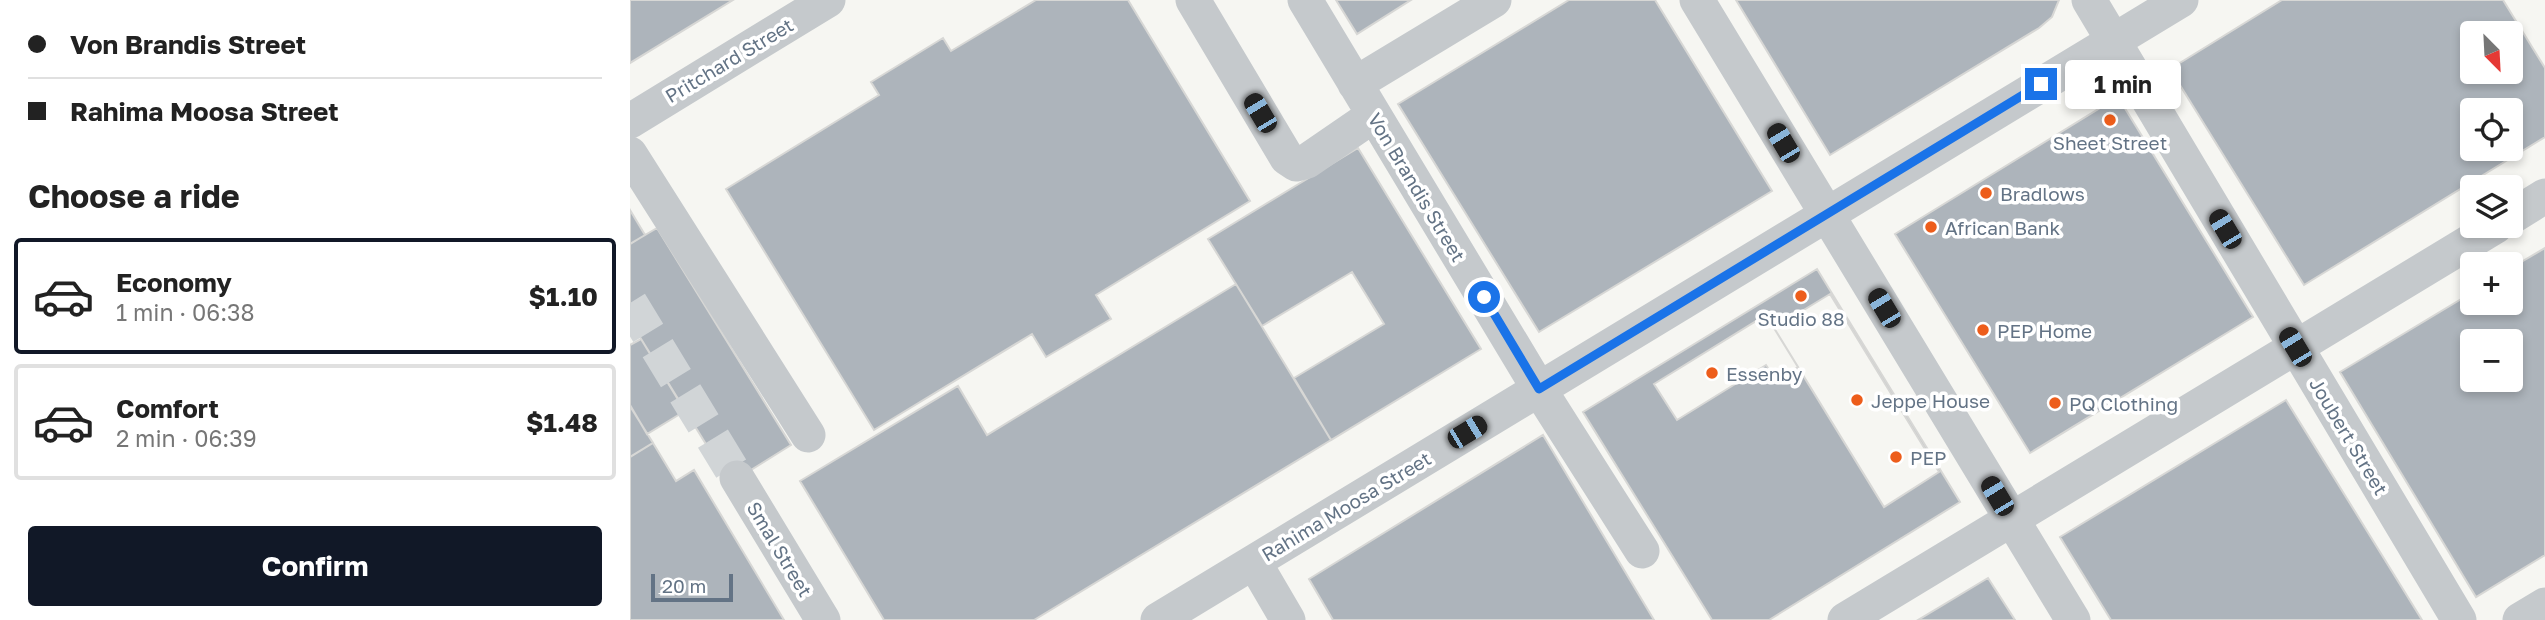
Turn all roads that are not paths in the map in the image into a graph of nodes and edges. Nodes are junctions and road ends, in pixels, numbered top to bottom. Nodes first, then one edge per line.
1 (828, 0) edge
2 (1193, 0) edge
3 (1305, 0) edge
4 (1494, 0) edge
5 (1697, 0) edge
6 (2089, 0) edge
7 (2181, 0) edge
8 (2113, 41) junction
9 (1355, 84) junction
10 (1374, 115) junction
11 (630, 121) edge
12 (630, 154) edge
13 (2545, 196) edge
14 (2523, 209) edge
15 (1827, 214) junction
16 (2476, 238) edge
17 (2295, 347) junction
18 (1539, 389) junction
19 (808, 435) dead end
20 (737, 478) tunnel mouth
21 (2012, 519) junction
22 (1642, 551) dead end
23 (1254, 562) junction
24 (2545, 605) edge
25 (823, 620) edge
26 (1158, 620) edge
27 (1288, 620) edge
28 (1845, 620) edge
29 (2073, 620) edge
30 (2459, 620) edge
31 (2520, 620) edge

1 - 11 street, Pritchard Street
2 - 10 street
3 - 9 street, Von Brandis Street
4 - 9 street
5 - 15 street
6 - 8 street, Joubert Street
7 - 8 street, Rahima Moosa Street
8 - 15 street, Rahima Moosa Street
8 - 17 street, Joubert Street
9 - 10 street, Von Brandis Street
10 - 18 street, Von Brandis Street
12 - 19 street
13 - 14 street
15 - 18 street, Rahima Moosa Street
15 - 21 street
16 - 17 street
17 - 21 street
17 - 30 street, Joubert Street
18 - 22 street, Von Brandis Street
18 - 23 street, Rahima Moosa Street
20 - 25 street, Smal Street
21 - 28 street
21 - 29 street
23 - 26 street, Rahima Moosa Street
23 - 27 street
24 - 31 street

